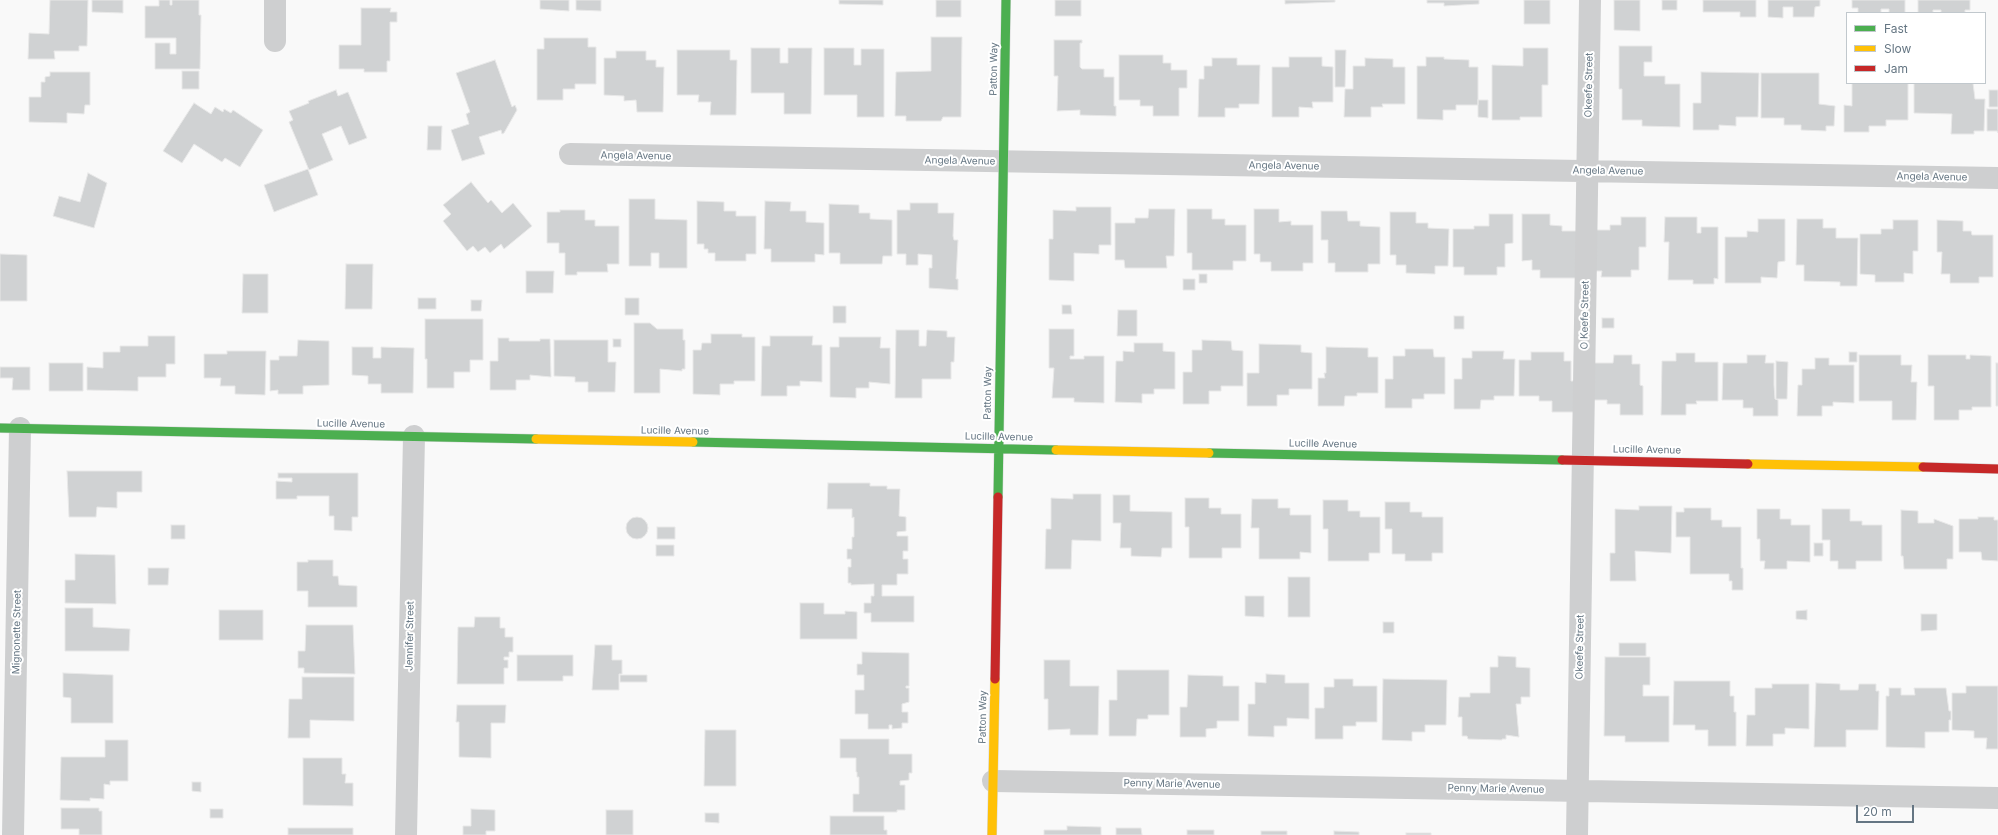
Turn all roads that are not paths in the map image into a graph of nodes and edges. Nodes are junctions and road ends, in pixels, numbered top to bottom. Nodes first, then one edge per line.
1 (275, 0) edge
2 (1006, 0) edge
3 (1590, 0) edge
4 (275, 41) dead end
5 (570, 154) dead end
6 (1003, 162) junction
7 (1588, 171) junction
8 (1998, 178) edge
9 (10, 428) edge
10 (414, 436) junction
11 (998, 448) junction
12 (1583, 460) junction
13 (1998, 469) edge
14 (993, 781) junction
15 (1578, 790) junction
16 (1998, 798) edge
17 (13, 835) edge
18 (406, 835) edge
19 (992, 835) edge
20 (1577, 835) edge

1 - 4 street
2 - 6 street, Patton Way
3 - 7 street, Okeefe Street
5 - 6 street, Angela Avenue
6 - 7 street, Angela Avenue
6 - 11 street, Patton Way
7 - 8 street, Angela Avenue
7 - 12 street, O Keefe Street
9 - 10 street, Lucille Avenue
9 - 17 street, Mignonette Street
10 - 11 street, Lucille Avenue
10 - 18 street, Jennifer Street
11 - 12 street, Lucille Avenue
11 - 14 street, Patton Way
12 - 13 street, Lucille Avenue
12 - 15 street, Okeefe Street
14 - 15 street, Penny Marie Avenue
14 - 19 street, Patton Way
15 - 16 street, Penny Marie Avenue
15 - 20 street, Okeefe Street

